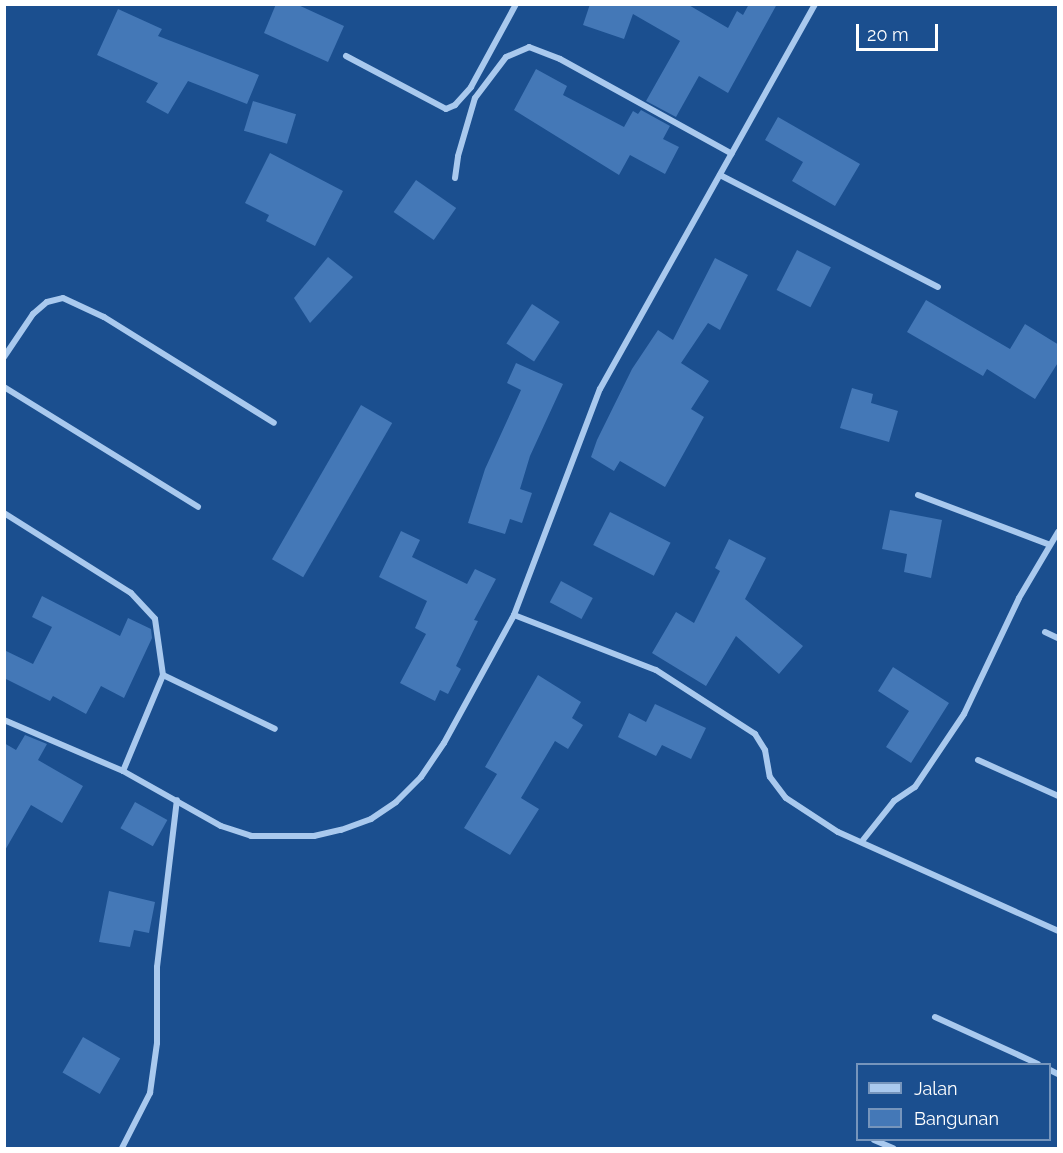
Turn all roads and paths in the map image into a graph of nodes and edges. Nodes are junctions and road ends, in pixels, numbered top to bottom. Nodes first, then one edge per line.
1 (516, 4) edge
2 (815, 4) edge
3 (346, 56) dead end
4 (732, 153) junction
5 (720, 175) junction
6 (455, 178) dead end
7 (938, 287) dead end
8 (4, 357) edge
9 (4, 387) edge
10 (274, 423) dead end
11 (918, 495) dead end
12 (198, 507) dead end
13 (4, 513) edge
14 (1059, 532) edge
15 (1048, 544) junction
16 (514, 615) junction
17 (1045, 632) dead end
18 (1059, 638) edge
19 (163, 675) junction
20 (4, 720) edge
21 (275, 729) dead end
22 (978, 760) dead end
23 (123, 771) junction
24 (1059, 796) edge
25 (177, 800) junction
26 (863, 840) junction
27 (1059, 932) edge
28 (935, 1017) dead end
29 (1034, 1063) edge
30 (876, 1141) edge
31 (122, 1149) edge
32 (893, 1149) edge

1 - 3 street
2 - 4 street
4 - 5 street
4 - 6 street
5 - 7 street
5 - 16 street
8 - 10 street
9 - 12 street
11 - 15 street
13 - 19 street
14 - 15 street
15 - 26 street
16 - 25 street
16 - 26 street
17 - 18 street
19 - 21 street
19 - 23 street
20 - 23 street
22 - 24 street
23 - 25 street
25 - 31 street
26 - 27 street
28 - 29 street
30 - 32 street

